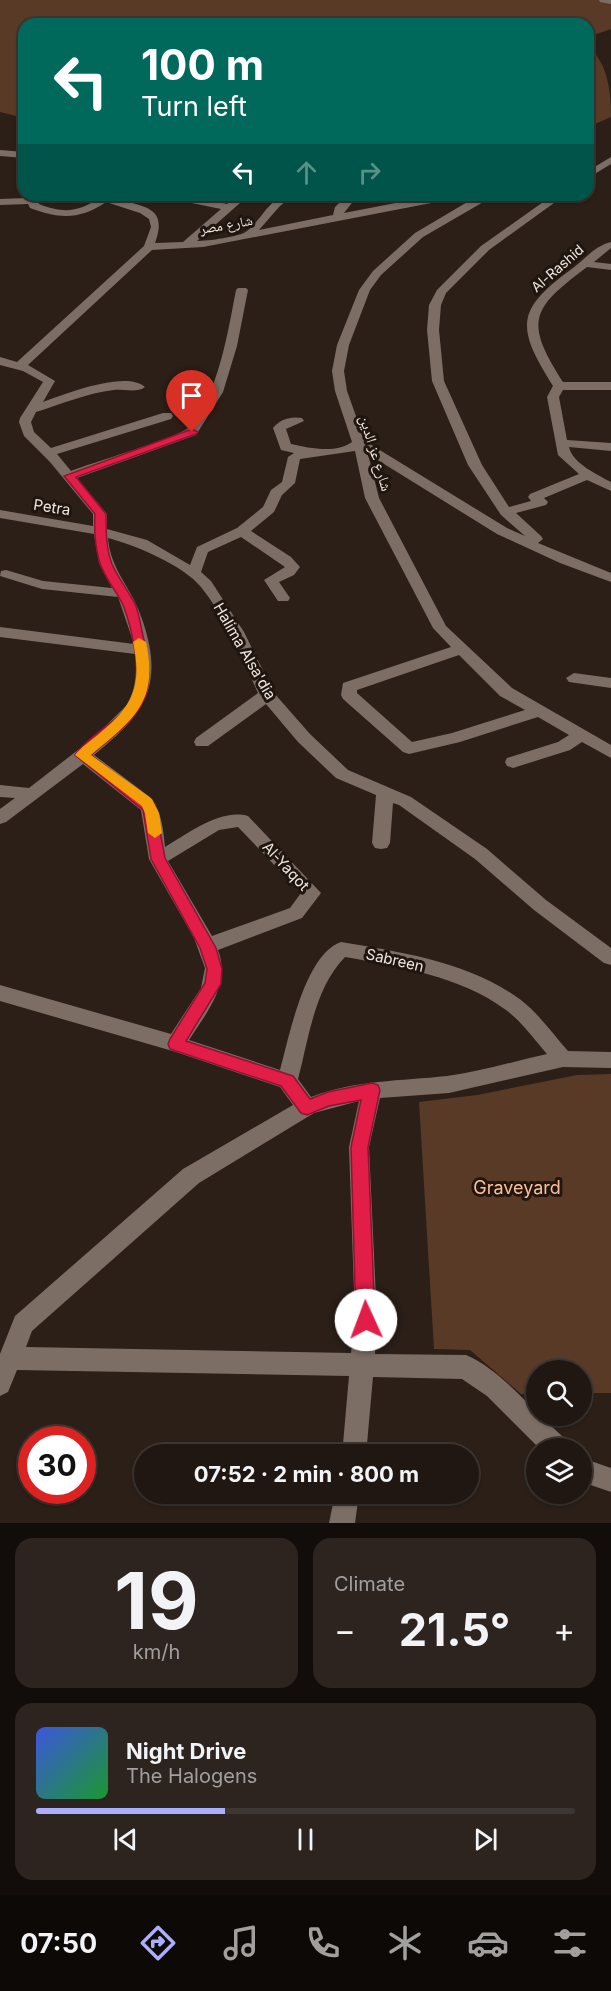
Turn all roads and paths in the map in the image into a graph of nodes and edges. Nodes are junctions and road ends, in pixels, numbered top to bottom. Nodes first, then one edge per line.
1 (603, 0) edge
2 (611, 2) edge
3 (0, 153) edge
4 (18, 154) edge
5 (611, 160) edge
6 (594, 171) edge
7 (18, 200) edge
8 (32, 201) edge
9 (100, 201) edge
10 (116, 201) edge
11 (196, 201) edge
12 (238, 201) edge
13 (280, 201) edge
14 (347, 201) edge
15 (421, 201) edge
16 (476, 201) edge
17 (551, 201) edge
18 (0, 202) edge
19 (230, 208) junction
20 (338, 218) junction
21 (248, 236) junction
22 (186, 245) junction
23 (611, 245) edge
24 (148, 247) junction
25 (585, 264) junction
26 (611, 267) edge
27 (242, 290) dead end
28 (0, 361) edge
29 (19, 366) junction
30 (559, 386) junction
31 (611, 386) edge
32 (138, 387) dead end
33 (30, 410) junction
34 (167, 416) dead end
35 (298, 421) dead end
36 (359, 443) junction
37 (562, 443) junction
38 (611, 447) edge
39 (304, 451) junction
40 (48, 453) junction
41 (588, 474) junction
42 (69, 476) junction
43 (611, 487) edge
44 (506, 512) junction
45 (0, 514) edge
46 (100, 531) junction
47 (242, 531) junction
48 (551, 554) junction
49 (194, 573) junction
50 (6, 574) dead end
51 (611, 578) edge
52 (122, 593) junction
53 (283, 598) dead end
54 (0, 632) edge
55 (462, 648) junction
56 (141, 650) junction
57 (574, 678) dead end
58 (611, 683) edge
59 (267, 695) junction
60 (539, 711) junction
61 (580, 736) junction
62 (202, 742) dead end
63 (611, 752) edge
64 (82, 755) junction
65 (513, 762) dead end
66 (0, 791) edge
67 (385, 792) junction
68 (31, 794) junction
69 (0, 818) edge
70 (381, 843) dead end
71 (158, 859) junction
72 (208, 948) junction
73 (611, 958) edge
74 (0, 993) edge
75 (176, 1044) junction
76 (563, 1059) junction
77 (611, 1060) edge
78 (287, 1081) junction
79 (372, 1090) junction
80 (307, 1107) junction
81 (10, 1358) junction
82 (362, 1365) junction
83 (0, 1384) edge
84 (547, 1438) edge
85 (355, 1444) edge
86 (592, 1473) edge
87 (611, 1480) edge
88 (345, 1504) edge
89 (342, 1523) edge

1 - 2 street
3 - 4 street
5 - 6 street
7 - 18 street
8 - 9 street
10 - 24 street
11 - 19 street
12 - 19 street
13 - 21 street
14 - 20 street
15 - 20 street, شارع مصر
16 - 36 street, شارع عز الدين
17 - 44 street
19 - 22 street
20 - 21 street, شارع مصر
21 - 22 street, شارع مصر
22 - 24 street, شارع مصر
23 - 25 street, Al-Rashid
24 - 29 street
25 - 26 street
25 - 30 street, Al-Rashid
27 - 42 street
28 - 29 street
29 - 33 street
30 - 31 street
30 - 37 street
32 - 33 street
33 - 40 street
34 - 40 street
35 - 39 street
36 - 39 street
36 - 48 street
36 - 55 street, شارع عز الدين
37 - 38 street
37 - 41 street
39 - 47 street
40 - 42 street
41 - 43 street
41 - 44 street
42 - 46 street
44 - 48 street
45 - 46 street, Petra
46 - 49 street, Halima Alsa'dia
46 - 52 street
47 - 49 street
47 - 53 street
48 - 51 street
49 - 59 street, Halima Alsa'dia
50 - 52 street
52 - 56 street
54 - 56 street
55 - 60 street, شارع عز الدين
55 - 60 street
56 - 64 street
57 - 58 street
59 - 62 street
59 - 67 street, Halima Alsa'dia
60 - 61 street, شارع عز الدين
61 - 63 street, شارع عز الدين
61 - 65 street
64 - 68 street
64 - 71 street
66 - 68 street
67 - 70 street
67 - 73 street, Halima Alsa'dia
68 - 69 street
71 - 72 street
71 - 72 street, Al-Yaqot
72 - 75 street
74 - 75 street
75 - 78 street
76 - 77 street
76 - 78 street, Sabreen
76 - 79 street
78 - 80 street
79 - 80 street
79 - 82 street
80 - 81 street
81 - 82 street
81 - 83 street
82 - 84 street
82 - 85 street
86 - 87 street
88 - 89 street

